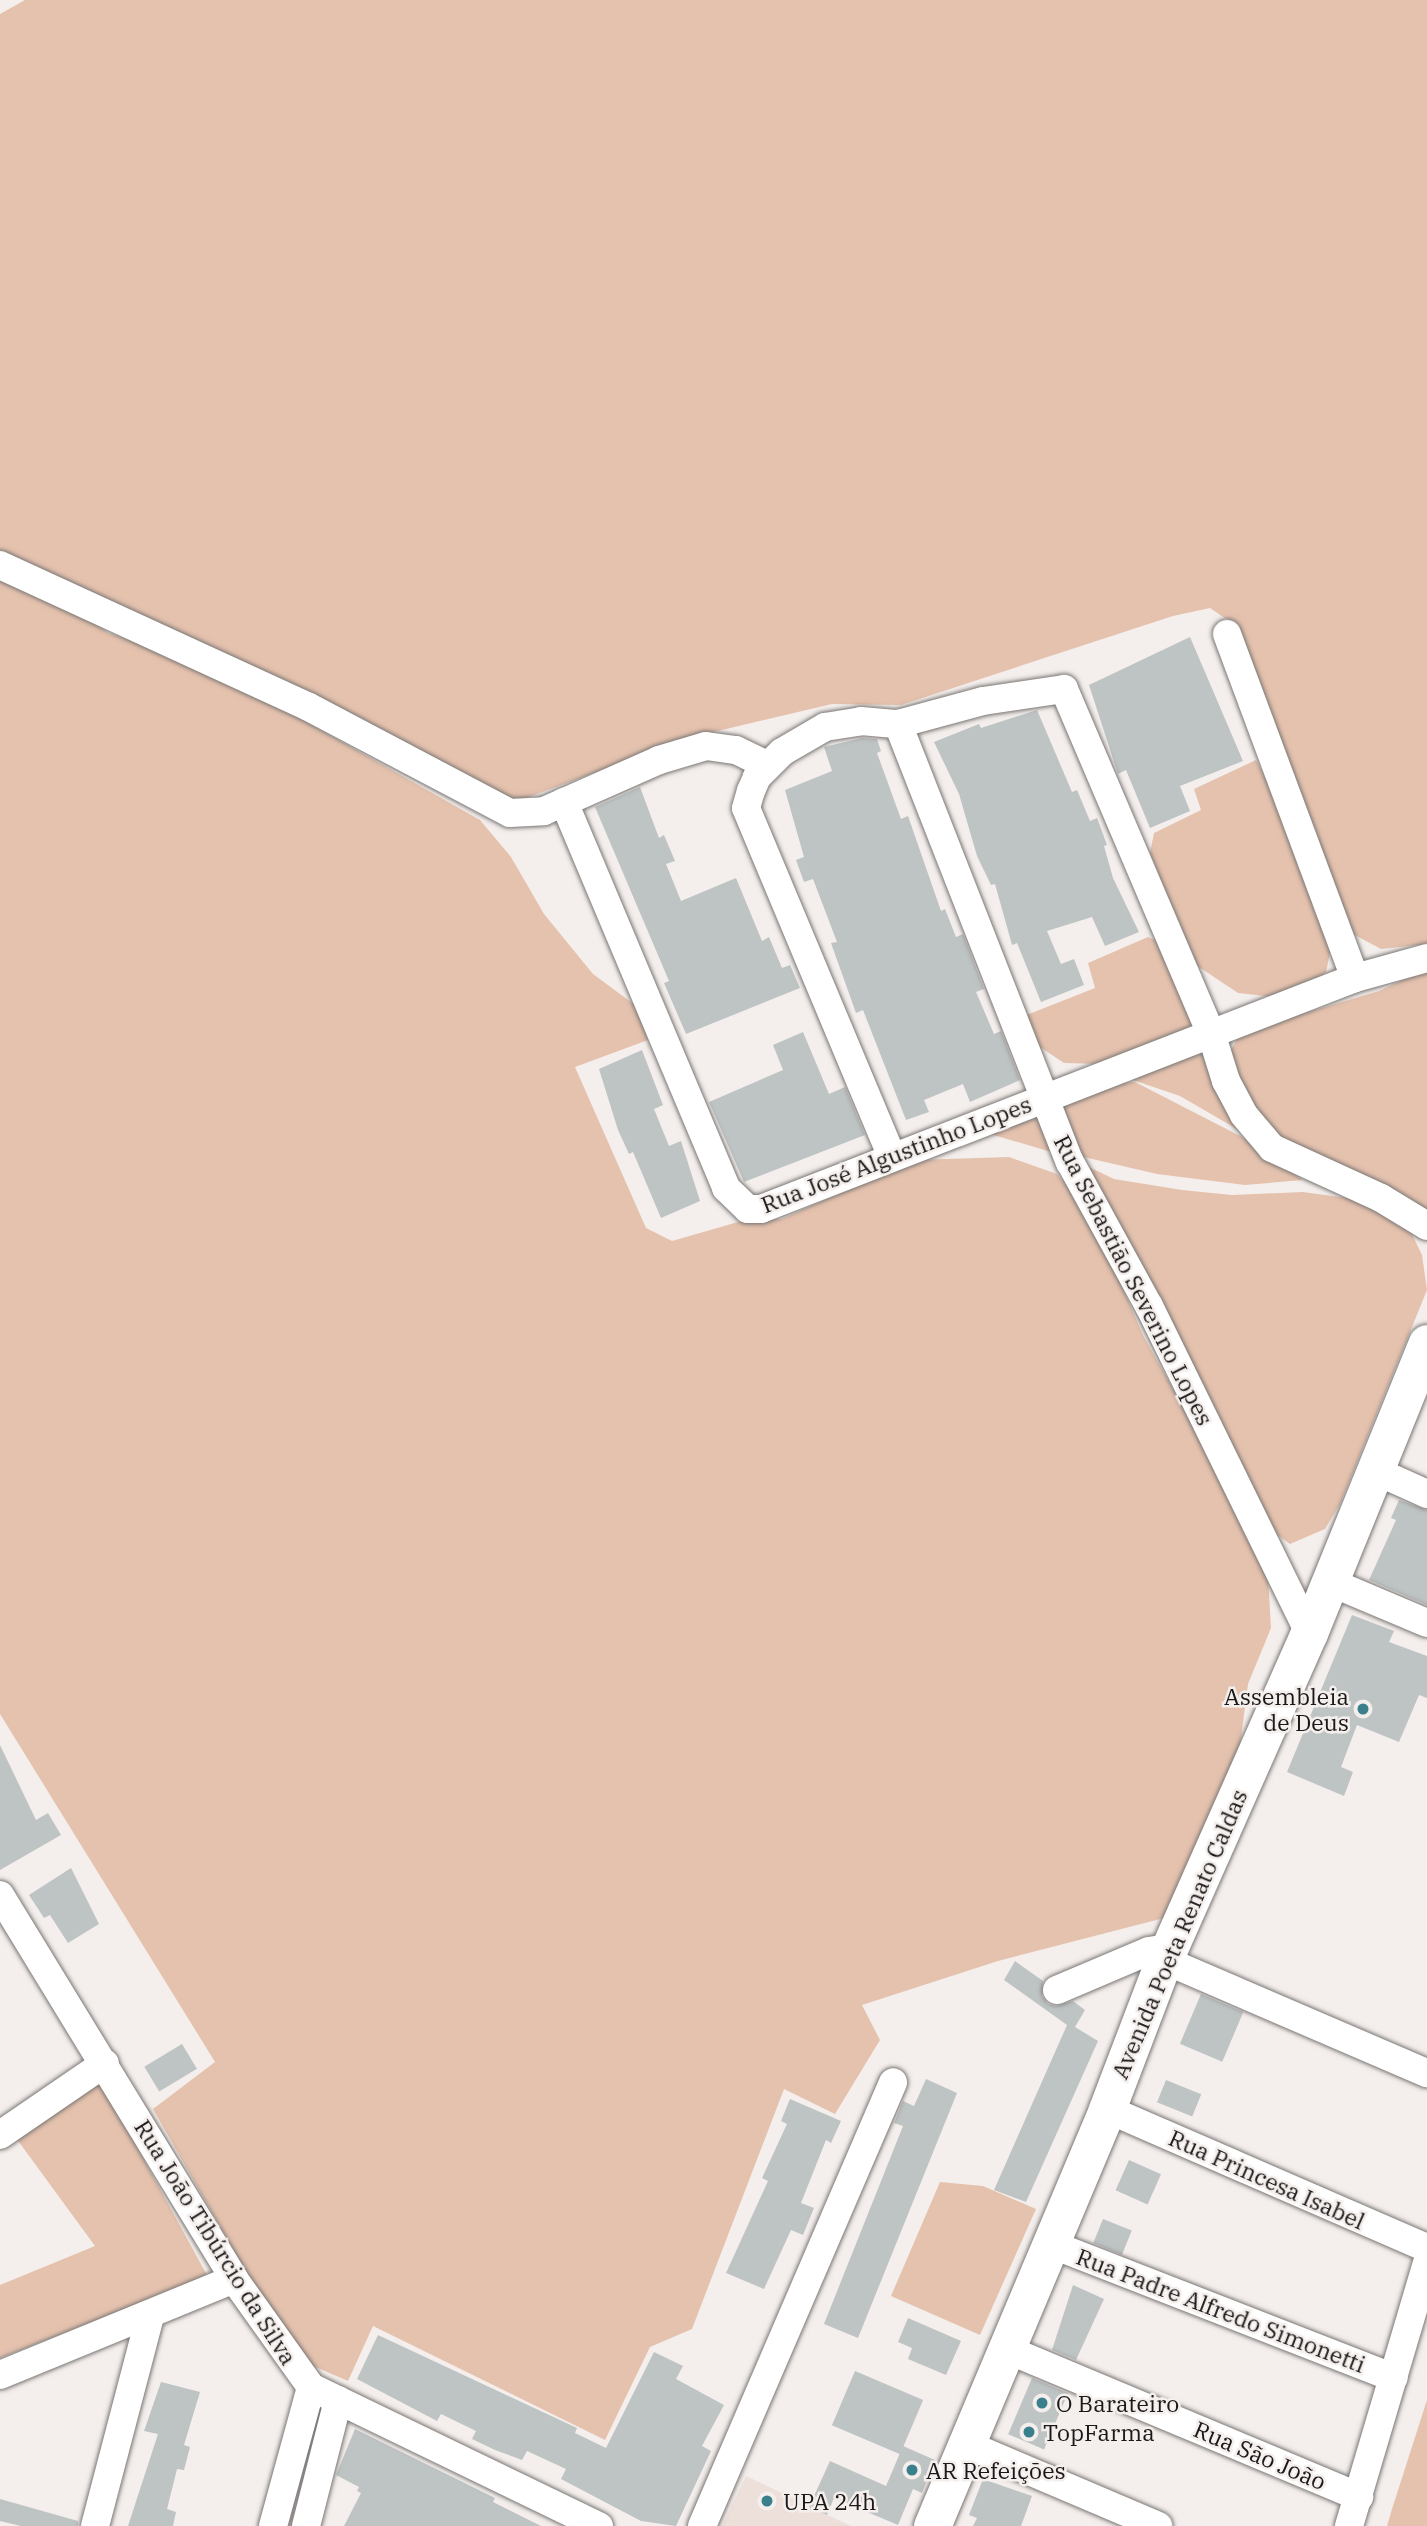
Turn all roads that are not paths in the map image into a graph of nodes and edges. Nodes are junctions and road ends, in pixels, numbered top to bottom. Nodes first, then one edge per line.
1 (0, 565) edge
2 (1227, 634) dead end
3 (898, 724) junction
4 (767, 765) junction
5 (564, 802) junction
6 (1427, 958) edge
7 (1355, 978) junction
8 (1211, 1033) junction
9 (1043, 1098) junction
10 (892, 1157) junction
11 (1427, 1226) edge
12 (1426, 1348) edge
13 (1376, 1471) junction
14 (1427, 1494) edge
15 (1330, 1582) junction
16 (1427, 1623) edge
17 (1309, 1633) junction
18 (3, 1908) edge
19 (1166, 1954) junction
20 (1057, 1990) dead end
21 (105, 2063) junction
22 (1427, 2073) edge
23 (893, 2082) dead end
24 (1107, 2109) junction
25 (0, 2134) edge
26 (1048, 2243) junction
27 (1427, 2248) edge
28 (1427, 2263) edge
29 (234, 2279) junction
30 (150, 2317) junction
31 (1006, 2349) junction
32 (0, 2375) edge
33 (1394, 2378) junction
34 (311, 2387) junction
35 (338, 2400) junction
36 (966, 2444) junction
37 (1359, 2497) junction
38 (95, 2526) edge
39 (273, 2526) edge
40 (306, 2526) edge
41 (599, 2526) edge
42 (702, 2526) edge
43 (932, 2526) edge
44 (1158, 2526) edge
45 (1349, 2526) edge

1 - 5 street
2 - 7 street
3 - 4 street
3 - 8 street
3 - 9 street, Rua Sebastião Severino Lopes
4 - 5 street
4 - 10 street
5 - 10 street, Rua José Algustinho Lopes
6 - 7 street, Rua José Algustinho Lopes
7 - 8 street, Rua José Algustinho Lopes
8 - 9 street, Rua José Algustinho Lopes
8 - 11 street
9 - 10 street, Rua José Algustinho Lopes
9 - 17 street, Rua Sebastião Severino Lopes
12 - 13 main road, Avenida Poeta Renato Caldas
13 - 14 street
13 - 15 main road, Avenida Poeta Renato Caldas
15 - 16 street
15 - 17 main road, Avenida Poeta Renato Caldas
17 - 19 main road, Avenida Poeta Renato Caldas
18 - 21 street, Rua João Tibúrcio da Silva
19 - 20 street
19 - 22 street
19 - 24 main road, Avenida Poeta Renato Caldas
21 - 25 street
21 - 29 street, Rua João Tibúrcio da Silva
23 - 42 street
24 - 26 main road, Avenida Poeta Renato Caldas
24 - 27 street, Rua Princesa Isabel
26 - 31 main road, Avenida Poeta Renato Caldas
26 - 33 street, Rua Padre Alfredo Simonetti
28 - 33 street
29 - 30 street
29 - 34 street, Rua João Tibúrcio da Silva
30 - 32 street
30 - 38 street
31 - 36 main road, Avenida Poeta Renato Caldas
31 - 37 street, Rua São João
33 - 37 street
34 - 35 street, Rua João Tibúrcio da Silva
34 - 39 street
35 - 40 street
35 - 41 street, Rua João Tibúrcio da Silva
36 - 43 main road, Avenida Poeta Renato Caldas
36 - 44 street
37 - 45 street

